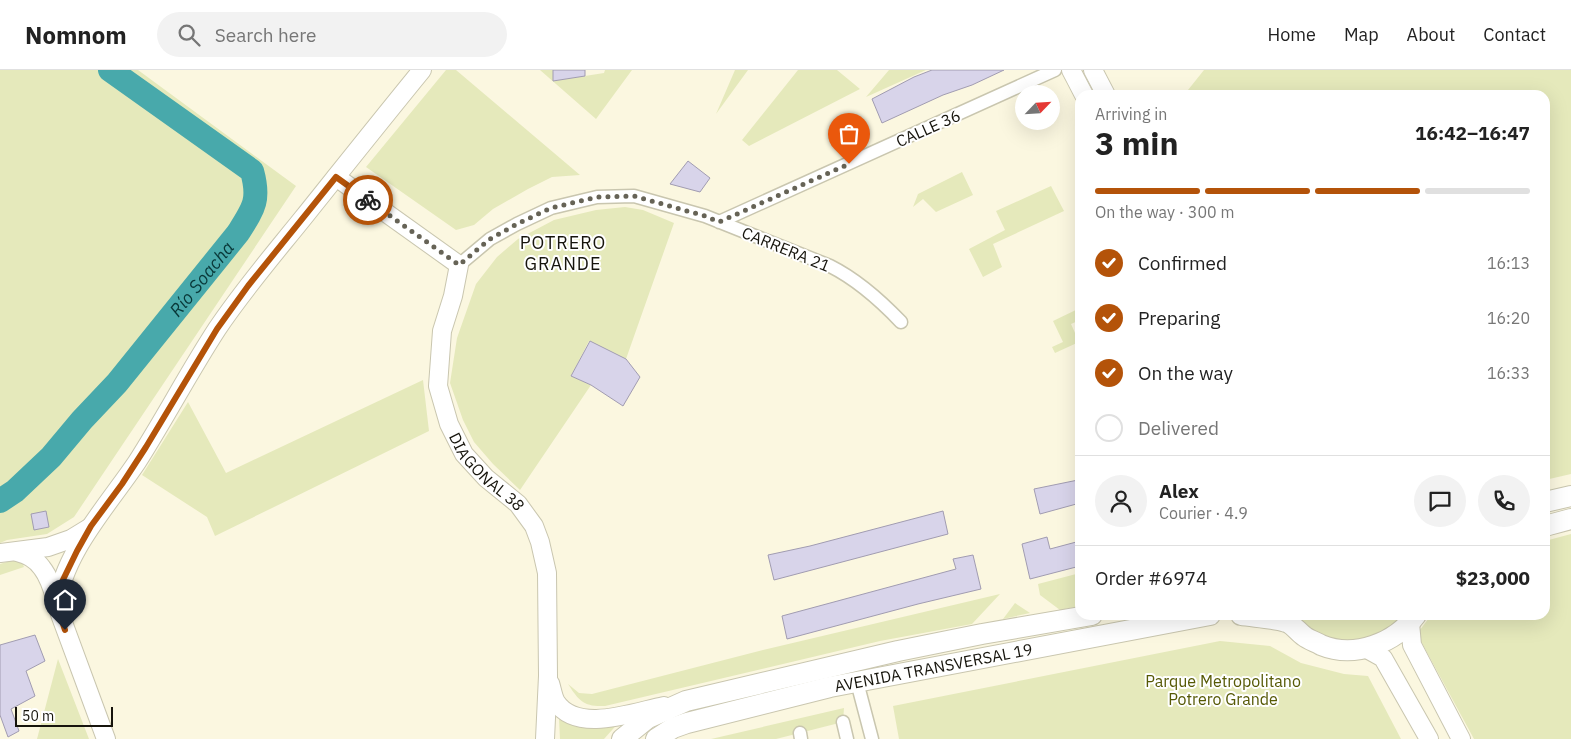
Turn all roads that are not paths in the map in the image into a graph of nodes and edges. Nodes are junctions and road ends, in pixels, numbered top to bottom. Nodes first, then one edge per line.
1 (422, 70) edge
2 (1055, 70) edge
3 (1071, 70) edge
4 (1093, 70) edge
5 (1081, 90) edge
6 (1103, 90) edge
7 (336, 177) junction
8 (719, 222) junction
9 (459, 265) junction
10 (901, 322) dead end
11 (1571, 496) edge
12 (1550, 501) edge
13 (1571, 519) edge
14 (1550, 525) edge
15 (91, 526) junction
16 (8, 552) edge
17 (57, 606) junction
18 (1075, 618) edge
19 (1184, 620) edge
20 (1287, 620) edge
21 (1412, 620) edge
22 (1413, 620) edge
23 (1365, 648) junction
24 (548, 676) junction
25 (857, 682) junction
26 (686, 700) junction
27 (843, 722) dead end
28 (658, 737) edge
29 (106, 739) edge
30 (545, 739) edge
31 (622, 739) edge
32 (847, 739) edge
33 (872, 739) edge
34 (1429, 739) edge
35 (1460, 739) edge

1 - 7 street
2 - 8 street, CALLE 36
3 - 5 street
4 - 6 street
7 - 9 street
7 - 15 street
8 - 9 street, CARRERA 21
8 - 10 street, CARRERA 21
9 - 24 street, DIAGONAL 38
11 - 12 main road
13 - 14 main road
15 - 16 street
15 - 17 street
16 - 17 street
17 - 29 street
18 - 26 main road, AVENIDA TRANSVERSAL 19
19 - 25 main road, AVENIDA TRANSVERSAL 19
20 - 23 main road
21 - 23 main road
22 - 35 street
23 - 34 street
24 - 26 street, DIAGONAL 38
24 - 30 street, DIAGONAL 38
25 - 28 main road, AVENIDA TRANSVERSAL 19
25 - 33 street
26 - 31 main road, AVENIDA TRANSVERSAL 19
27 - 32 street

